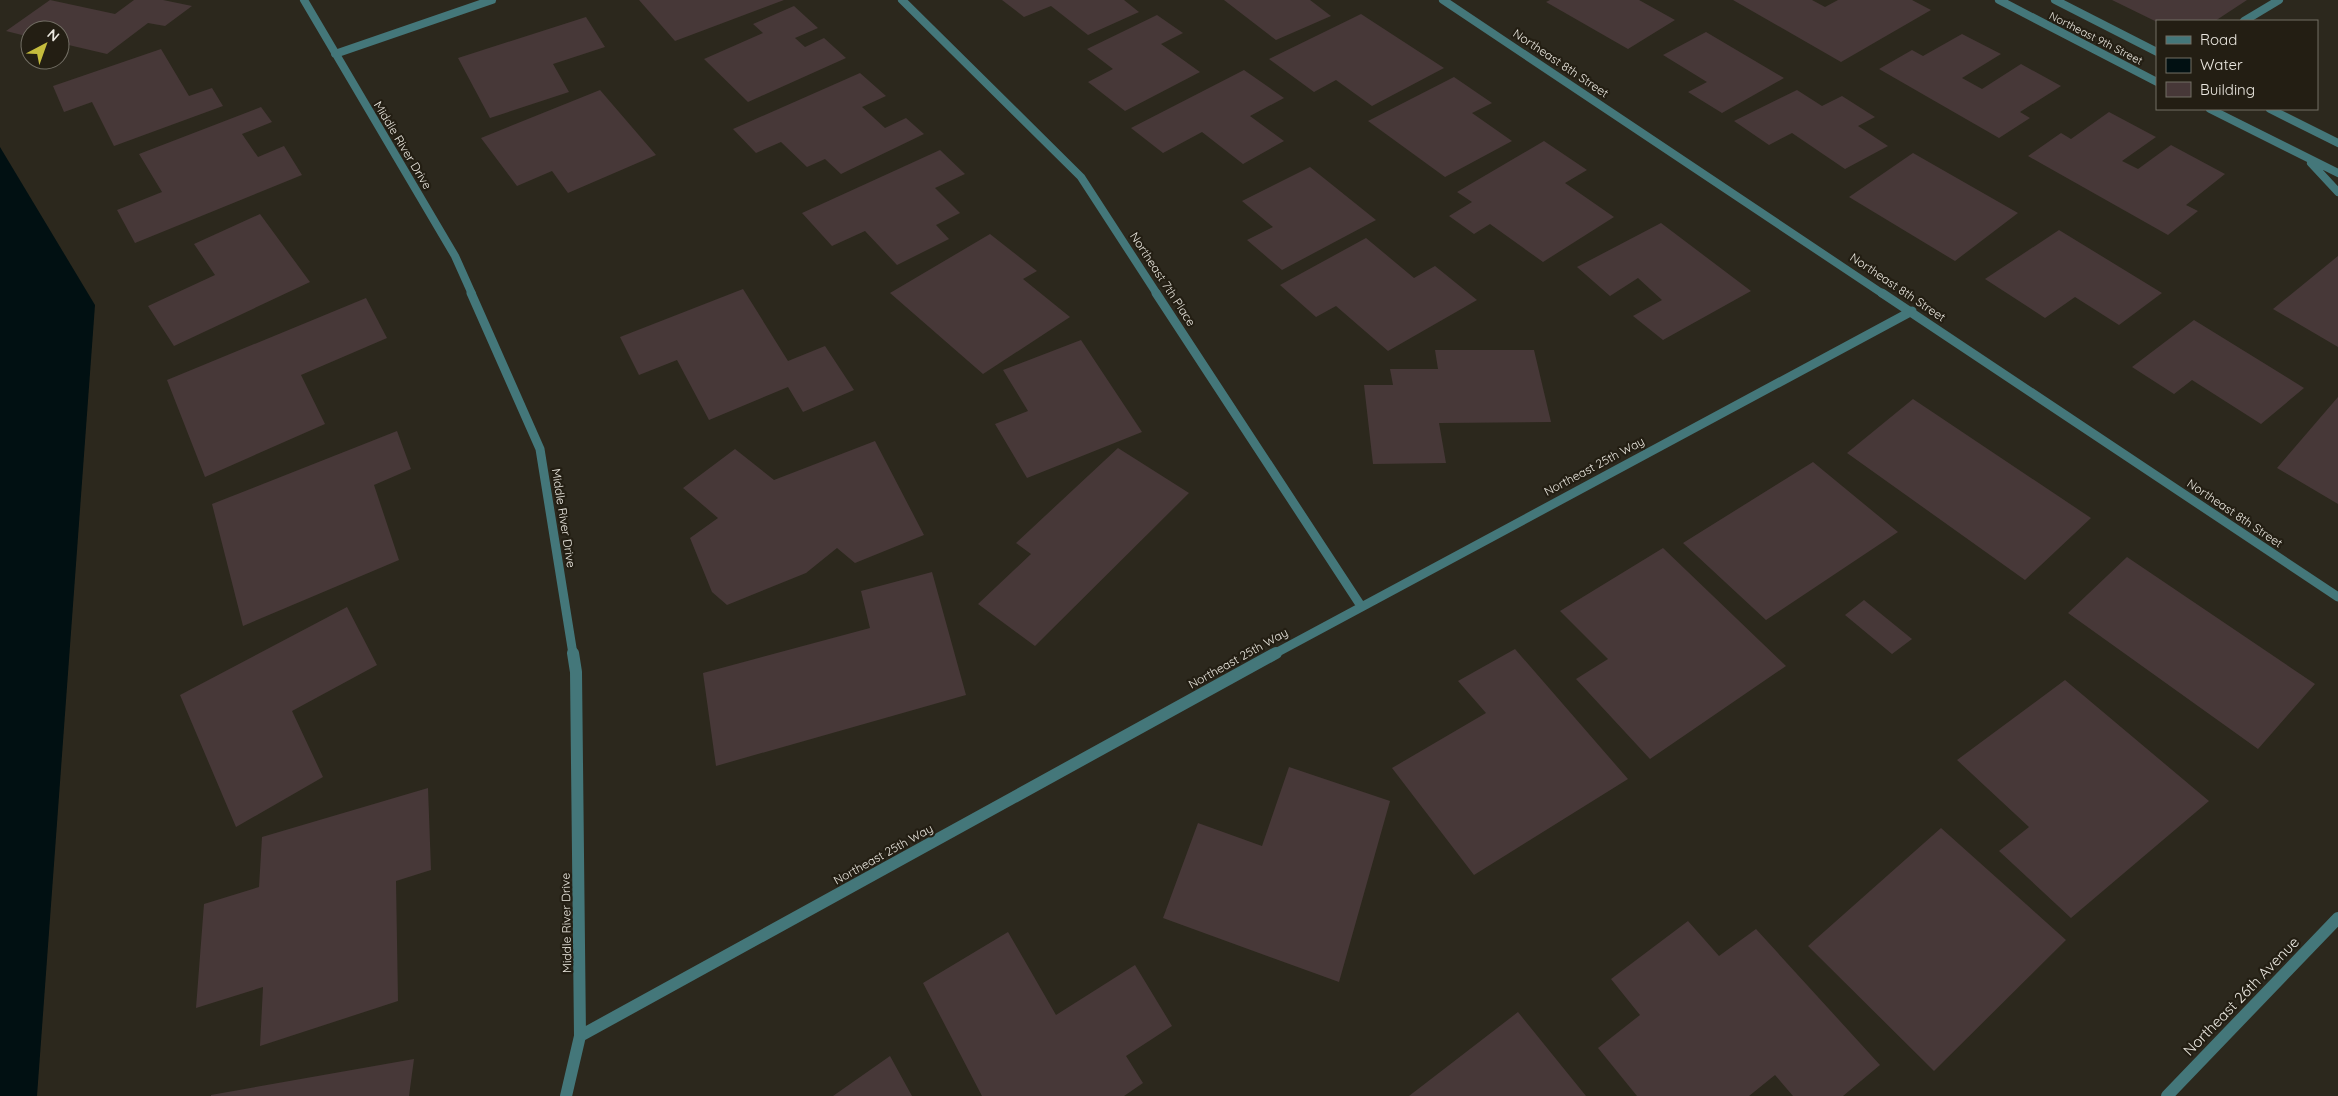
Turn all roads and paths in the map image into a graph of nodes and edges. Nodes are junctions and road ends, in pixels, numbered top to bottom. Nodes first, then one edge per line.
1 (304, 0) edge
2 (492, 0) edge
3 (902, 0) edge
4 (1443, 0) edge
5 (1999, 0) edge
6 (2055, 0) edge
7 (2278, 0) edge
8 (2246, 20) edge
9 (2156, 51) edge
10 (335, 54) junction
11 (2155, 78) edge
12 (2212, 110) edge
13 (2272, 110) edge
14 (2338, 143) edge
15 (2305, 157) junction
16 (2338, 173) edge
17 (2338, 192) edge
18 (1912, 311) junction
19 (2338, 597) edge
20 (1362, 606) junction
21 (2338, 918) edge
22 (580, 1036) junction
23 (566, 1096) edge
24 (2167, 1096) edge

1 - 10 street, Middle River Drive
2 - 10 street
3 - 20 street, Northeast 7th Place
4 - 18 street, Northeast 8th Street
5 - 11 street, Northeast 9th Street
6 - 9 street, Northeast 9th Street
7 - 8 street
10 - 22 street, Middle River Drive
12 - 15 street
13 - 14 street
15 - 16 street
15 - 17 street
18 - 19 street, Northeast 8th Street
18 - 20 street, Northeast 25th Way
20 - 22 street, Northeast 25th Way
21 - 24 street, Northeast 26th Avenue
22 - 23 street, Middle River Drive

